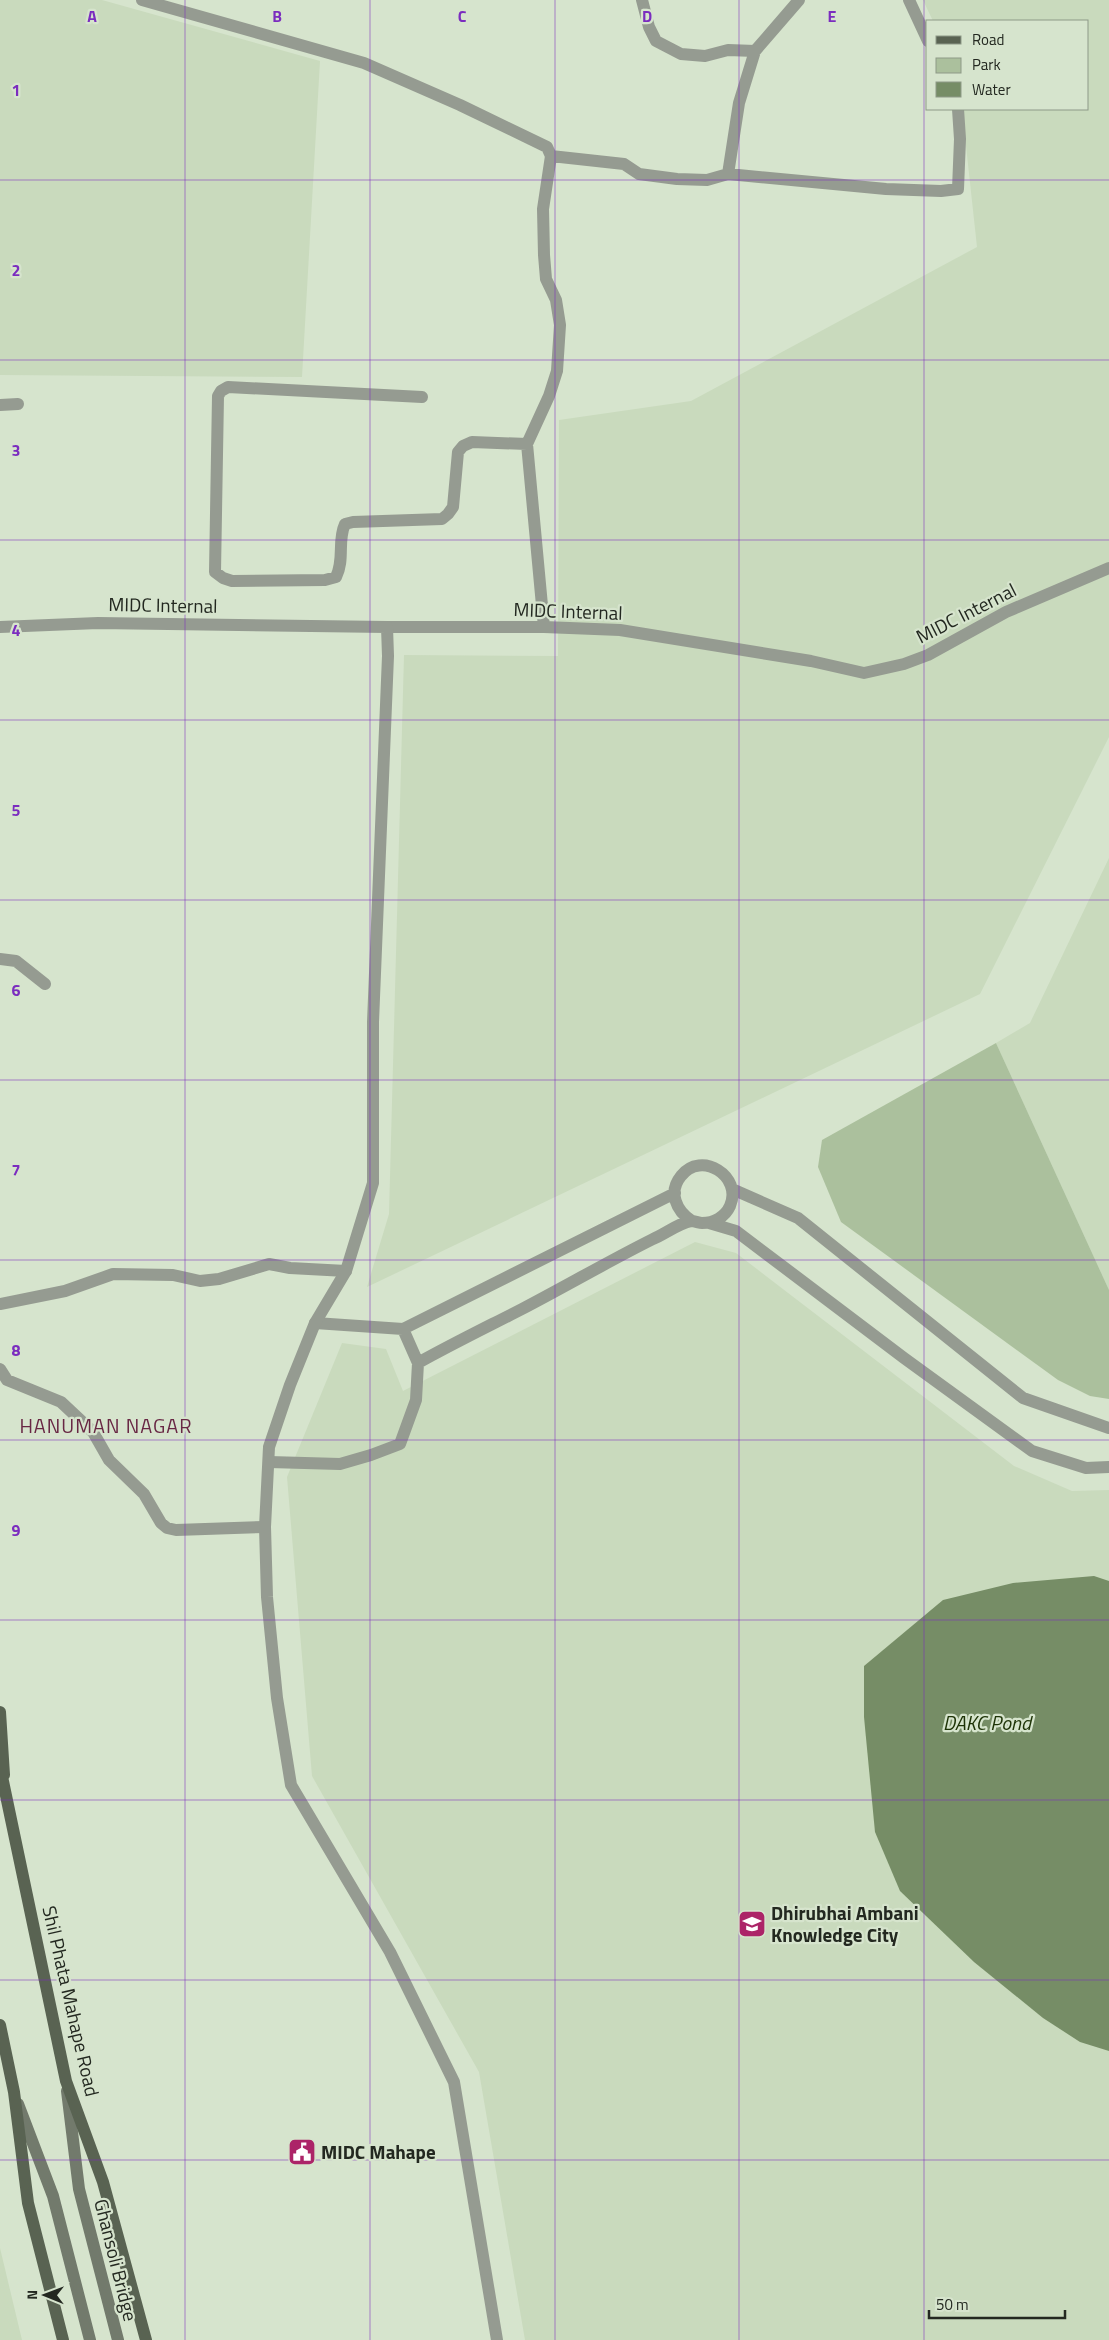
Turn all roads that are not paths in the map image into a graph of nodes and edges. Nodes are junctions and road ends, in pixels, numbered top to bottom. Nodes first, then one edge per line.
1 (142, 0) edge
2 (642, 0) edge
3 (799, 0) edge
4 (909, 0) edge
5 (926, 37) edge
6 (755, 51) junction
7 (958, 110) edge
8 (551, 156) junction
9 (728, 174) junction
10 (422, 396) dead end
11 (18, 404) dead end
12 (0, 405) edge
13 (527, 444) junction
14 (1109, 568) edge
15 (0, 627) edge
16 (387, 627) junction
17 (544, 627) junction
18 (0, 959) edge
19 (45, 984) dead end
20 (732, 1188) junction
21 (674, 1193) junction
22 (692, 1221) junction
23 (709, 1223) junction
24 (346, 1271) junction
25 (0, 1304) edge
26 (315, 1323) junction
27 (404, 1329) junction
28 (418, 1363) junction
29 (0, 1369) edge
30 (1109, 1428) edge
31 (269, 1462) junction
32 (1109, 1467) edge
33 (265, 1527) junction
34 (0, 1712) edge
35 (0, 1767) edge
36 (4, 1782) junction
37 (0, 2025) edge
38 (66, 2081) junction
39 (14, 2092) junction
40 (63, 2340) edge
41 (90, 2340) edge
42 (118, 2340) edge
43 (146, 2340) edge
44 (497, 2340) edge

1 - 8 street
2 - 6 street
3 - 6 street
4 - 5 street
6 - 9 street
7 - 9 street
8 - 9 street
8 - 13 street
10 - 13 street
11 - 12 street
13 - 17 street
14 - 17 street, MIDC Internal
15 - 16 street, MIDC Internal
16 - 17 street, MIDC Internal
16 - 24 street
18 - 19 street
20 - 21 street
20 - 23 street
20 - 30 street
21 - 22 street
21 - 27 street
22 - 23 street
22 - 28 street
23 - 32 street
24 - 25 street
24 - 26 street
26 - 27 street
26 - 31 street
27 - 28 street
28 - 31 street
29 - 33 street
31 - 33 street
33 - 44 street
34 - 36 main road
35 - 36 main road
36 - 38 main road, Shil Phata Mahape Road
37 - 39 main road
38 - 42 main road, Ghansoli Bridge
38 - 43 main road, Shil Phata Mahape Road
39 - 40 main road
39 - 41 main road

